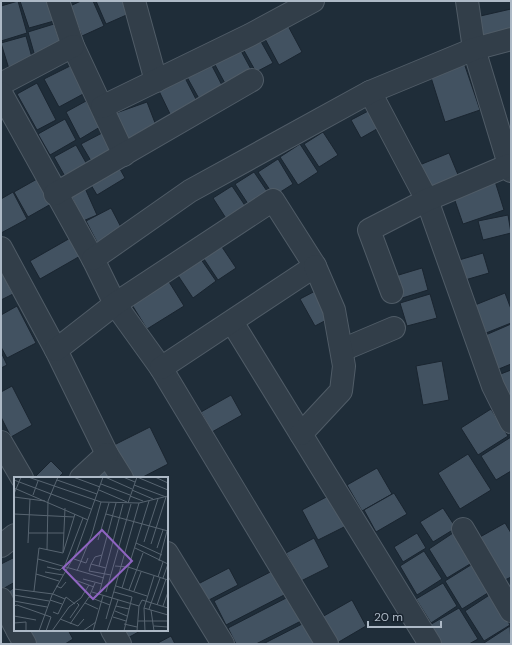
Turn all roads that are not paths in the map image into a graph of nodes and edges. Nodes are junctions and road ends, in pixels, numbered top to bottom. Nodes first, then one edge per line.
1 (58, 1) edge
2 (134, 1) edge
3 (313, 1) edge
4 (467, 1) edge
5 (511, 39) edge
6 (73, 46) junction
7 (474, 49) junction
8 (252, 80) dead end
9 (156, 81) junction
10 (1, 84) edge
11 (370, 92) junction
12 (1, 93) edge
13 (102, 107) junction
14 (124, 155) junction
15 (510, 168) edge
16 (55, 194) junction
17 (427, 200) junction
18 (1, 248) edge
19 (93, 259) junction
20 (315, 266) junction
21 (392, 292) dead end
22 (115, 304) junction
23 (232, 322) junction
24 (394, 328) dead end
25 (56, 350) junction
26 (342, 350) junction
27 (161, 368) junction
28 (511, 422) edge
29 (301, 434) junction
30 (1, 442) edge
31 (107, 454) junction
32 (21, 477) edge
33 (82, 477) edge
34 (121, 477) edge
35 (463, 529) dead end
36 (14, 537) edge
37 (1, 546) edge
38 (168, 555) edge
39 (1, 599) edge
40 (511, 611) edge
41 (14, 624) edge
42 (18, 631) edge
43 (113, 631) edge
44 (25, 644) edge
45 (120, 644) edge
46 (223, 644) edge
47 (327, 644) edge
48 (430, 644) edge

1 - 6 street
2 - 9 street
3 - 9 street
4 - 7 street
5 - 7 street
6 - 10 street
6 - 13 street
7 - 11 street
7 - 15 street
8 - 14 street
9 - 13 street
11 - 17 street
11 - 19 street
12 - 16 street
13 - 14 street
14 - 16 street
15 - 17 street
16 - 19 street
17 - 21 street
17 - 28 street
18 - 25 street
19 - 22 street
20 - 22 street
20 - 23 street
20 - 26 street
22 - 25 street
22 - 27 street
23 - 27 street
23 - 29 street
24 - 26 street
25 - 31 street
26 - 29 street
27 - 47 street
29 - 48 street
30 - 32 street
31 - 33 street
31 - 34 street
35 - 40 street
36 - 37 street
38 - 46 street
39 - 41 street
42 - 44 street
43 - 45 street

